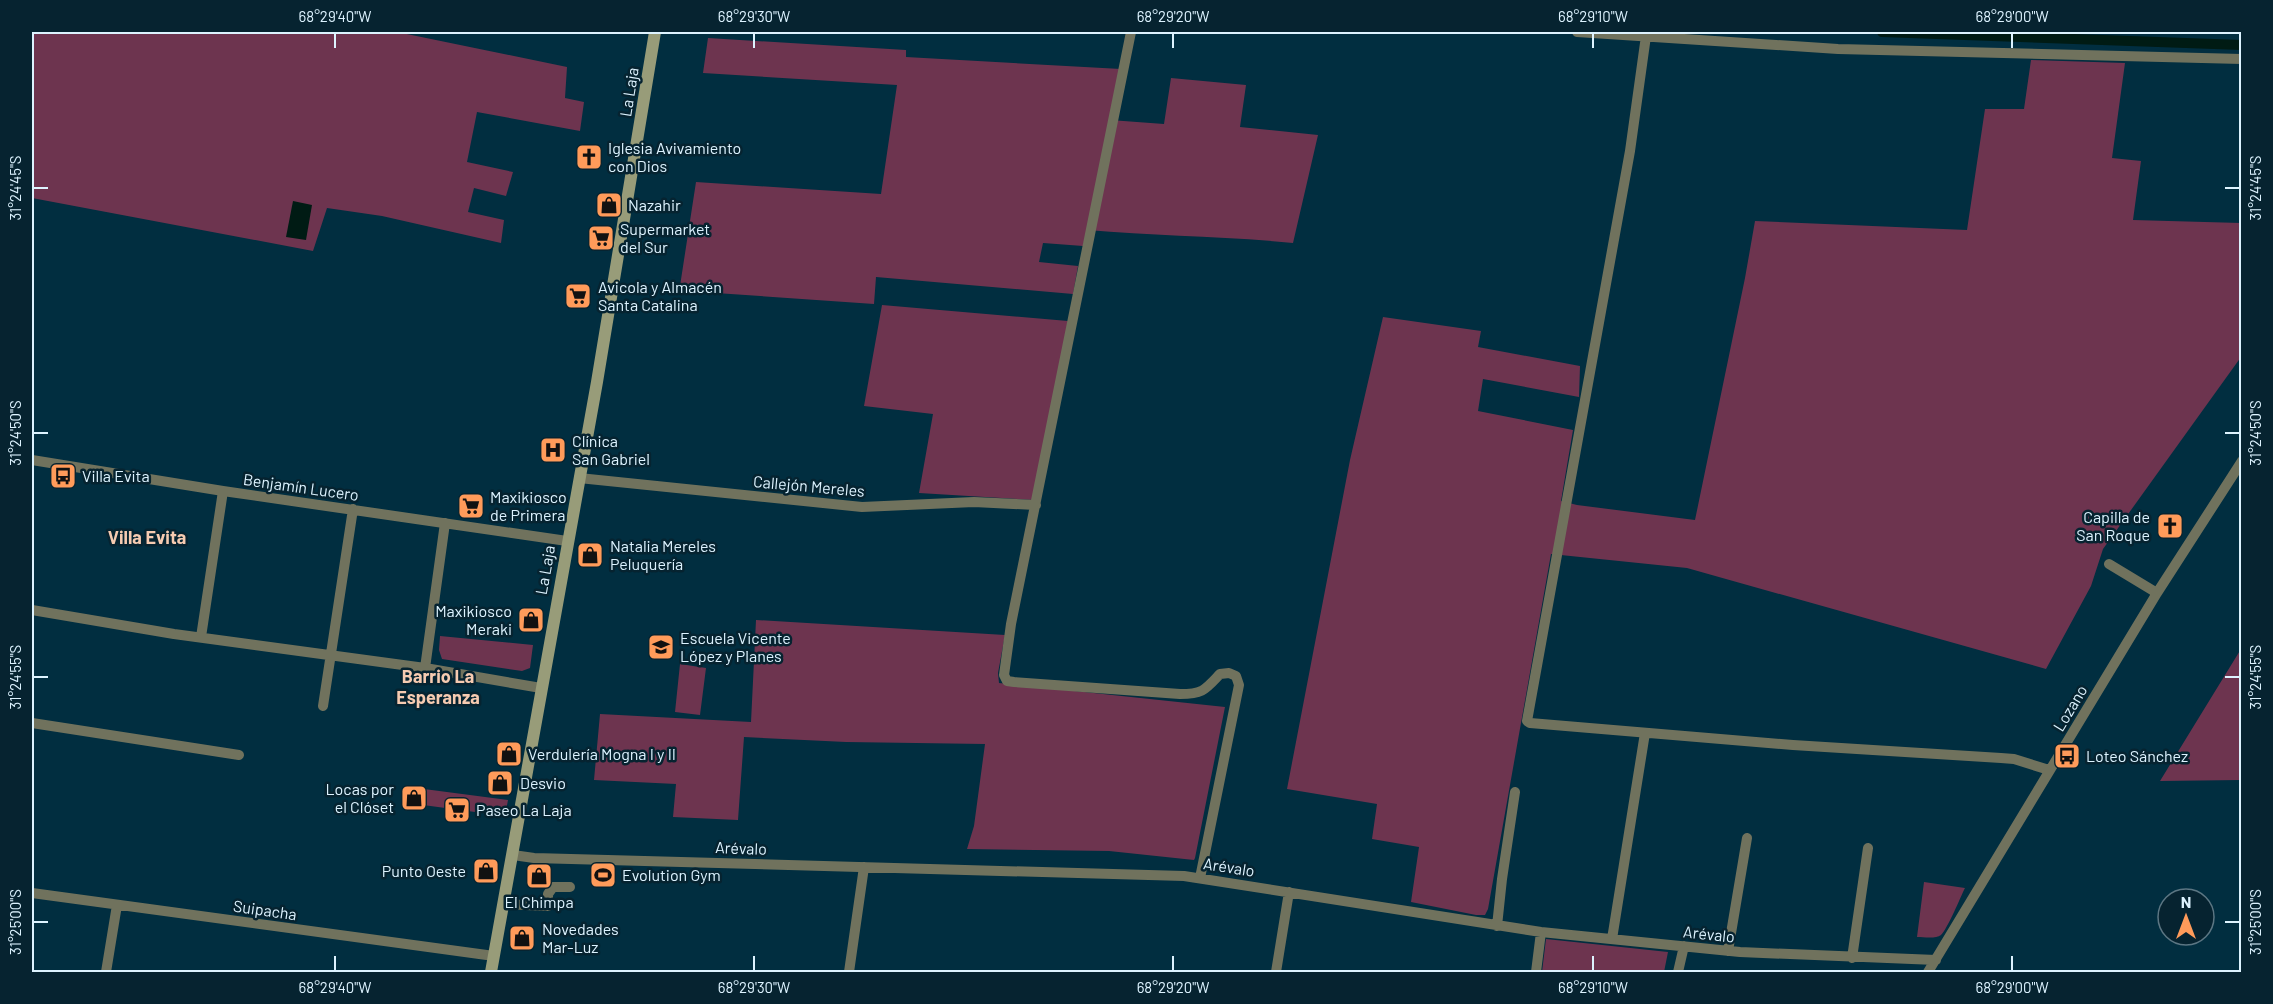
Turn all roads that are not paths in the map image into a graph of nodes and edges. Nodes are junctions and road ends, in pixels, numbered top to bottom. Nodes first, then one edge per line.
1 (655, 32) edge
2 (1131, 32) edge
3 (1577, 32) edge
4 (1646, 36) junction
5 (2241, 59) edge
6 (32, 460) edge
7 (2241, 461) edge
8 (579, 478) junction
9 (223, 491) junction
10 (1036, 505) junction
11 (353, 509) junction
12 (445, 523) junction
13 (567, 541) junction
14 (2109, 564) dead end
15 (2157, 592) junction
16 (32, 610) edge
17 (201, 638) junction
18 (331, 655) junction
19 (425, 668) junction
20 (542, 688) junction
21 (323, 706) dead end
22 (32, 723) edge
23 (1645, 733) junction
24 (239, 755) dead end
25 (2049, 770) junction
26 (1515, 792) dead end
27 (1748, 838) dead end
28 (1868, 848) dead end
29 (513, 855) junction
30 (864, 867) junction
31 (1200, 878) junction
32 (570, 887) dead end
33 (1289, 892) junction
34 (32, 893) edge
35 (503, 903) junction
36 (117, 905) junction
37 (1497, 926) junction
38 (1541, 932) junction
39 (1612, 939) junction
40 (1684, 946) junction
41 (1728, 951) junction
42 (494, 956) junction
43 (1852, 958) junction
44 (1936, 960) junction
45 (106, 972) edge
46 (491, 972) edge
47 (849, 972) edge
48 (1276, 972) edge
49 (1536, 972) edge
50 (1678, 972) edge
51 (1928, 972) edge

1 - 8 main road, La Laja
2 - 10 street
3 - 4 street
4 - 5 street
4 - 23 street
6 - 9 street, Benjamín Lucero
7 - 15 street, Lozano
8 - 10 street, Callejón Mereles
8 - 13 main road, La Laja
9 - 11 street, Benjamín Lucero
9 - 17 street
10 - 31 street
11 - 12 street, Benjamín Lucero
11 - 18 street
12 - 13 street, Benjamín Lucero
12 - 19 street
13 - 20 main road, La Laja
14 - 15 street
15 - 25 street, Lozano
16 - 17 street
17 - 18 street
18 - 19 street
18 - 21 street
19 - 20 street
20 - 29 main road, La Laja
22 - 24 street
23 - 25 street
23 - 39 street
25 - 44 street, Lozano
26 - 37 street
27 - 41 street
28 - 43 street
29 - 30 street, Arévalo
29 - 35 main road, La Laja
30 - 31 street, Arévalo
30 - 47 street
31 - 33 street, Arévalo
32 - 35 street
33 - 37 street, Arévalo
33 - 48 street
34 - 36 street, Suipacha
35 - 42 main road, La Laja
36 - 42 street, Suipacha
36 - 45 street
37 - 38 street, Arévalo
38 - 39 street, Arévalo
38 - 49 street
39 - 40 street, Arévalo
40 - 41 street, Arévalo
40 - 50 street
41 - 43 street, Arévalo
42 - 46 main road, La Laja
43 - 44 street, Arévalo
44 - 51 street, Lozano

